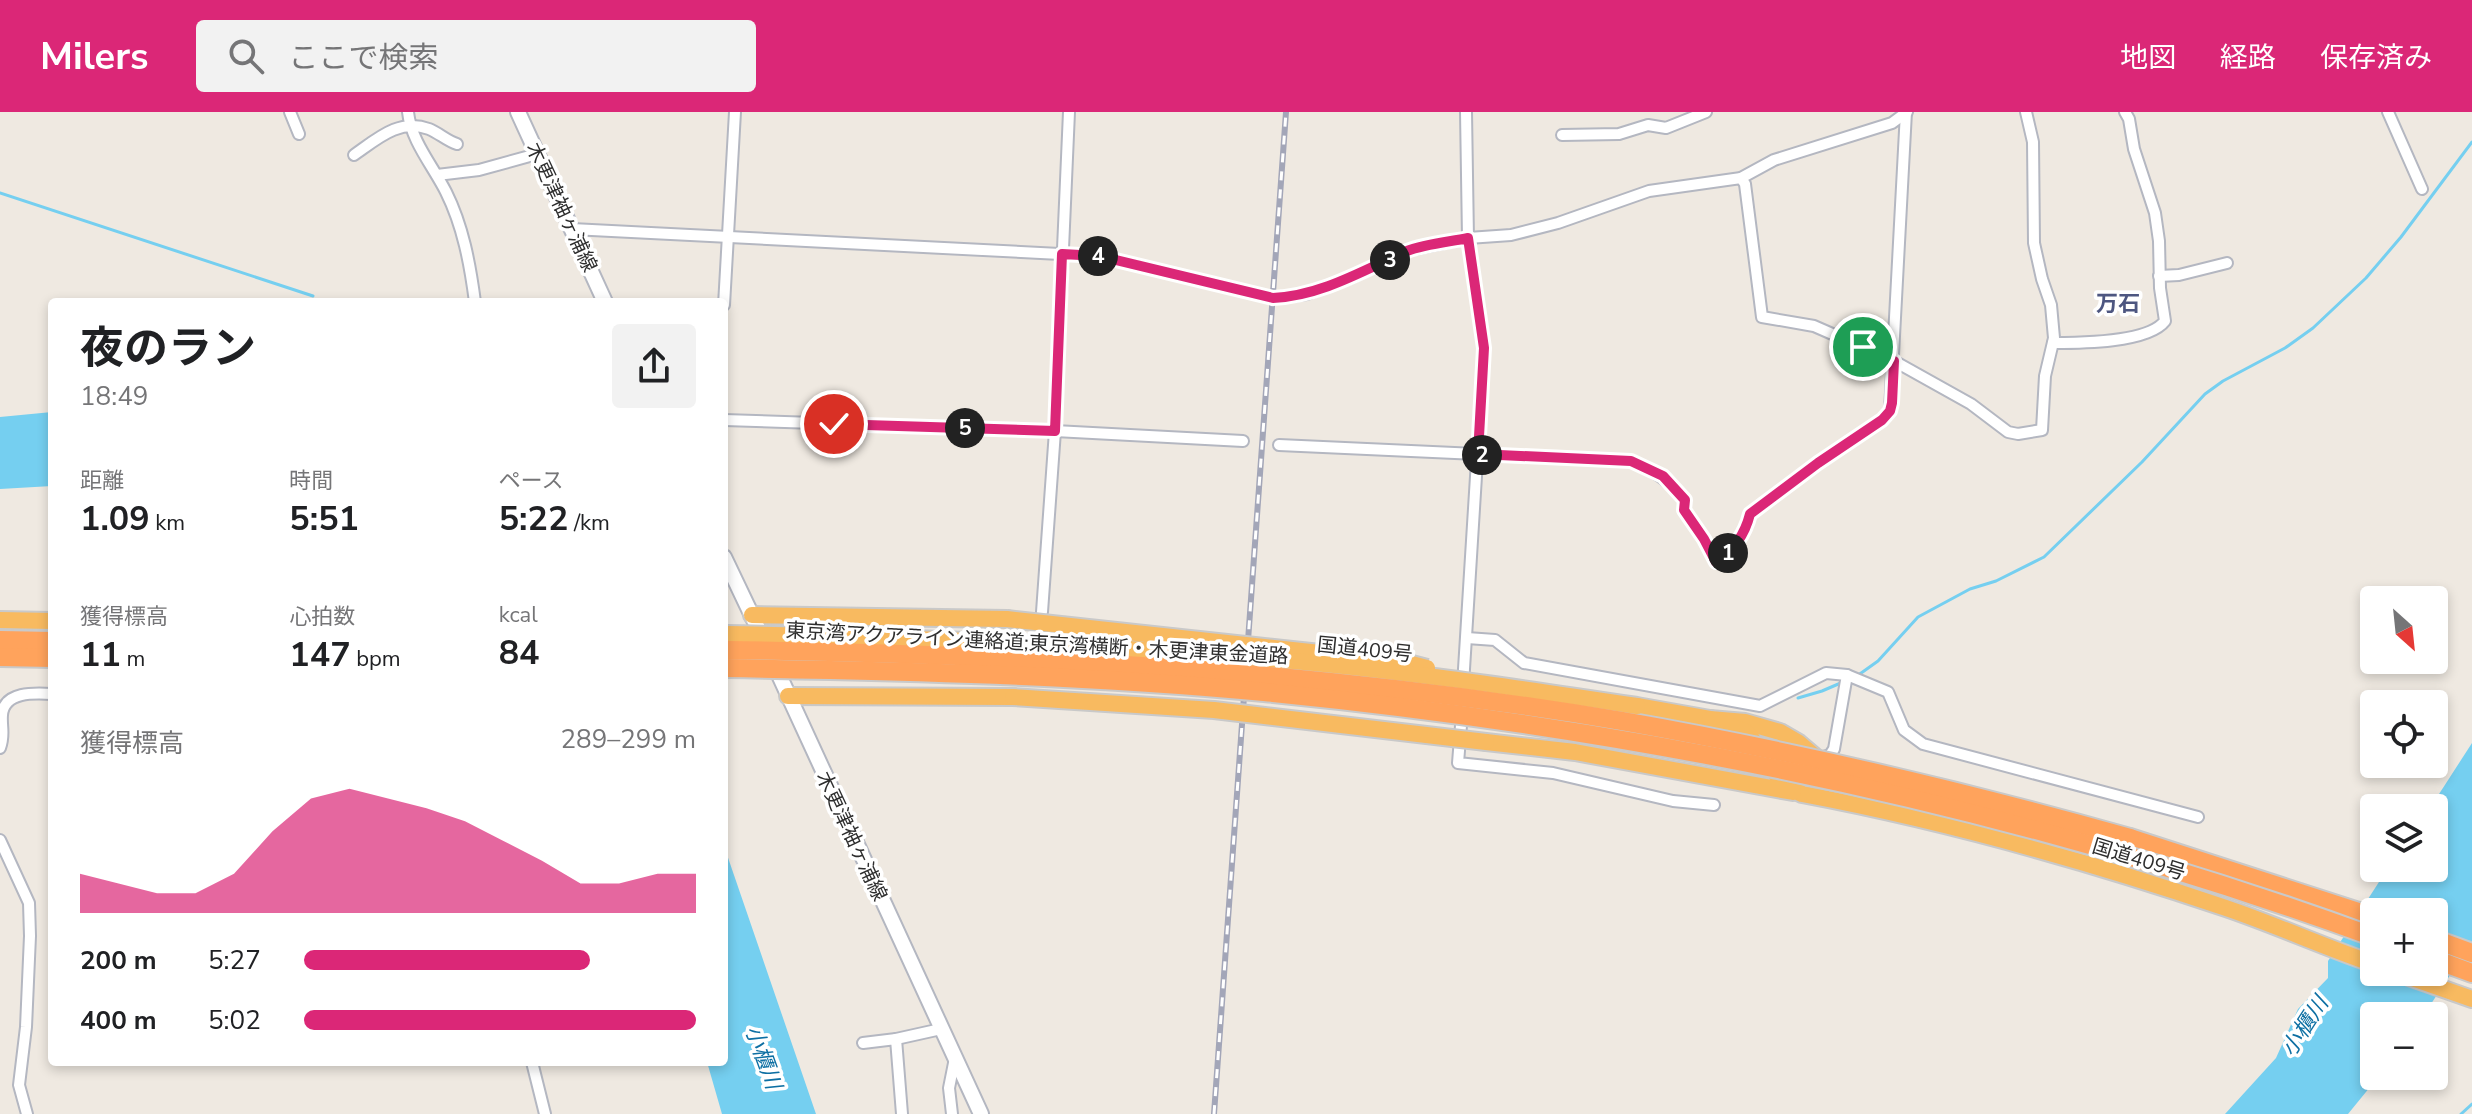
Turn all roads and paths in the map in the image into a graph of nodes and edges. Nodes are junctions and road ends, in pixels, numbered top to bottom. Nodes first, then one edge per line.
1 (290, 112) edge
2 (408, 112) edge
3 (518, 112) edge
4 (735, 112) edge
5 (1069, 112) edge
6 (1466, 112) edge
7 (1706, 112) edge
8 (1906, 112) edge
9 (2026, 112) edge
10 (2125, 112) edge
11 (2388, 112) edge
12 (410, 126) junction
13 (299, 134) dead end
14 (1562, 135) dead end
15 (457, 144) dead end
16 (537, 154) junction
17 (354, 155) dead end
18 (437, 175) junction
19 (1741, 178) junction
20 (2422, 189) dead end
21 (572, 229) junction
22 (728, 237) junction
23 (1468, 238) junction
24 (1062, 254) junction
25 (2227, 263) dead end
26 (2159, 276) junction
27 (474, 298) edge
28 (603, 298) edge
29 (724, 298) edge
30 (2053, 343) junction
31 (1894, 361) junction
32 (728, 420) edge
33 (1055, 431) junction
34 (1243, 441) dead end
35 (1279, 445) dead end
36 (1478, 454) junction
37 (728, 565) edge
38 (1042, 612) dead end
39 (752, 615) junction
40 (0, 620) edge
41 (48, 621) edge
42 (728, 634) edge
43 (1467, 638) junction
44 (0, 640) edge
45 (48, 641) edge
46 (728, 650) edge
47 (0, 657) edge
48 (48, 658) edge
49 (728, 668) edge
50 (1847, 675) junction
51 (1496, 685) junction
52 (48, 694) edge
53 (788, 696) junction
54 (1710, 719) junction
55 (0, 748) edge
56 (1818, 759) junction
57 (1802, 794) junction
58 (1714, 805) dead end
59 (1887, 810) junction
60 (2198, 817) dead end
61 (0, 843) edge
62 (2360, 912) edge
63 (2360, 932) edge
64 (2448, 944) edge
65 (2472, 953) edge
66 (2360, 959) edge
67 (2448, 964) edge
68 (2472, 973) edge
69 (2435, 986) edge
70 (2472, 999) edge
71 (941, 1029) junction
72 (896, 1039) junction
73 (863, 1043) dead end
74 (955, 1058) junction
75 (533, 1066) edge
76 (27, 1114) edge
77 (545, 1114) edge
78 (902, 1114) edge
79 (952, 1114) edge
80 (981, 1114) edge

1 - 13 street
2 - 12 street
3 - 16 main road, 木更津袖ヶ浦線
4 - 22 street
5 - 24 street
6 - 23 street
7 - 14 street
8 - 19 street
8 - 31 street
9 - 30 street
10 - 26 street
11 - 20 street
12 - 15 street
12 - 17 street
12 - 18 street
16 - 18 street
16 - 21 main road, 木更津袖ヶ浦線
18 - 27 street
19 - 23 street
19 - 31 street
21 - 22 street
21 - 28 main road, 木更津袖ヶ浦線
22 - 24 street
22 - 29 street
23 - 24 street
23 - 36 street
24 - 33 street
25 - 26 street
26 - 30 street
30 - 31 street
31 - 36 street
32 - 33 street
33 - 34 street
33 - 38 street
35 - 36 street
36 - 43 street
37 - 39 main road, 木更津袖ヶ浦線
39 - 51 highway, bridge
39 - 53 main road, 木更津袖ヶ浦線
40 - 41 highway
42 - 51 highway, 国道409号, bridge
43 - 50 street
43 - 58 street
44 - 45 highway
46 - 62 highway, 東京湾アクアライン連絡道;東京湾横断・木更津東金道路, bridge
47 - 48 highway
49 - 63 highway, 東京湾アクアライン連絡道;東京湾横断・木更津東金道路, bridge
50 - 56 street
50 - 60 street
51 - 54 highway, 国道409号, bridge
52 - 55 street
53 - 57 highway, bridge
53 - 71 main road, 木更津袖ヶ浦線
54 - 56 highway, 国道409号
54 - 57 highway, 国道409号
56 - 59 highway, 国道409号
57 - 59 highway, 国道409号
59 - 66 highway, 国道409号
61 - 76 street
64 - 65 highway
67 - 68 highway
69 - 70 highway
71 - 72 street
71 - 74 main road, 木更津袖ヶ浦線
72 - 73 street
72 - 78 street
74 - 79 street
74 - 80 main road, 木更津袖ヶ浦線
75 - 77 street

